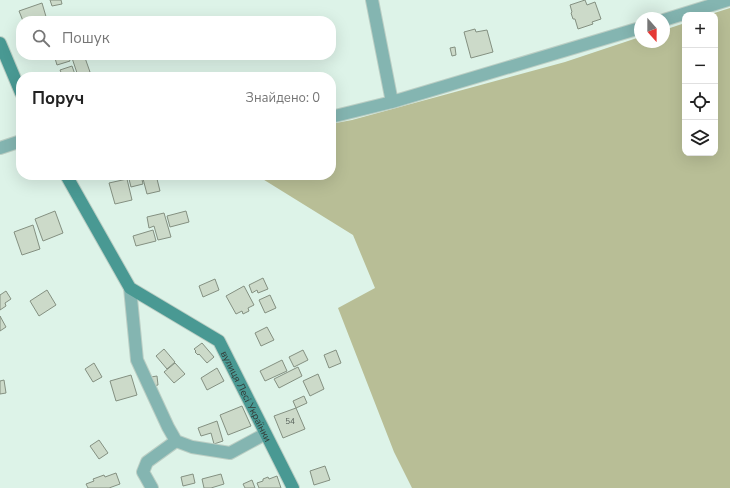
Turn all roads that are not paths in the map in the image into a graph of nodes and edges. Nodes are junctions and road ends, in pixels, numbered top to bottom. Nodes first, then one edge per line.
1 (372, 0) edge
2 (728, 0) edge
3 (670, 18) edge
4 (634, 30) edge
5 (0, 43) edge
6 (16, 81) edge
7 (392, 102) junction
8 (336, 116) edge
9 (16, 143) edge
10 (0, 148) edge
11 (70, 180) edge
12 (130, 288) junction
13 (266, 434) junction
14 (176, 441) junction
15 (152, 488) edge
16 (293, 488) edge

1 - 7 street
2 - 3 street
4 - 7 street
5 - 6 street
7 - 8 street
9 - 10 street
11 - 12 street, вулиця Лесі Українки
12 - 13 street, вулиця Лесі Українки
12 - 14 street
13 - 14 street
13 - 16 street, вулиця Лесі Українки
14 - 15 street

